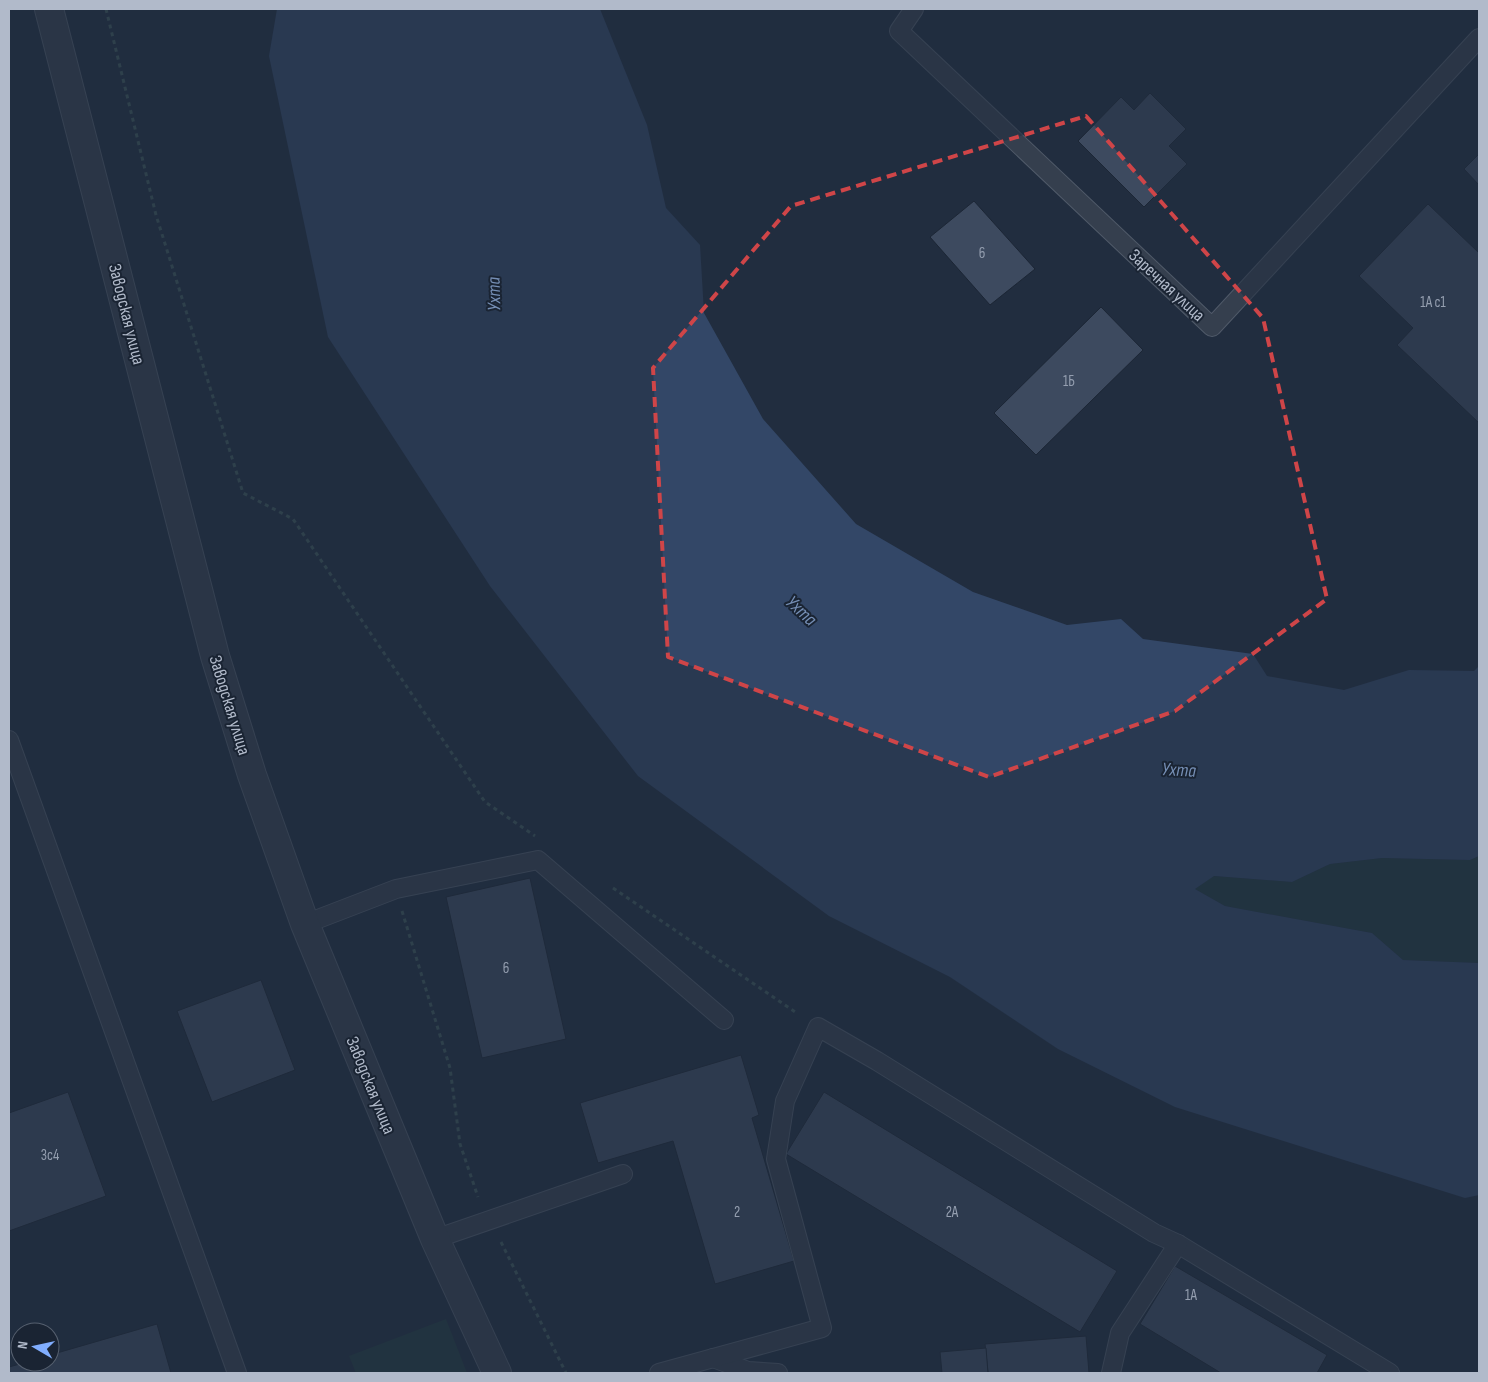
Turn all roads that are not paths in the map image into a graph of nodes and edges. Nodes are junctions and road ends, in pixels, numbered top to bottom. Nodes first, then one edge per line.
1 (49, 9) edge
2 (914, 9) edge
3 (1479, 38) edge
4 (9, 740) edge
5 (304, 924) junction
6 (724, 1020) dead end
7 (624, 1174) dead end
8 (435, 1239) junction
9 (1178, 1244) junction
10 (712, 1358) junction
11 (236, 1373) edge
12 (497, 1373) edge
13 (659, 1373) edge
14 (778, 1373) edge
15 (1111, 1373) edge
16 (1390, 1373) edge

1 - 5 street, Заводская улица
2 - 3 lane, Заречная улица
4 - 11 lane
5 - 6 lane
5 - 8 street, Заводская улица
7 - 8 lane
8 - 12 street, Заводская улица
9 - 10 lane
9 - 15 lane
9 - 16 lane
10 - 13 lane
10 - 14 lane

